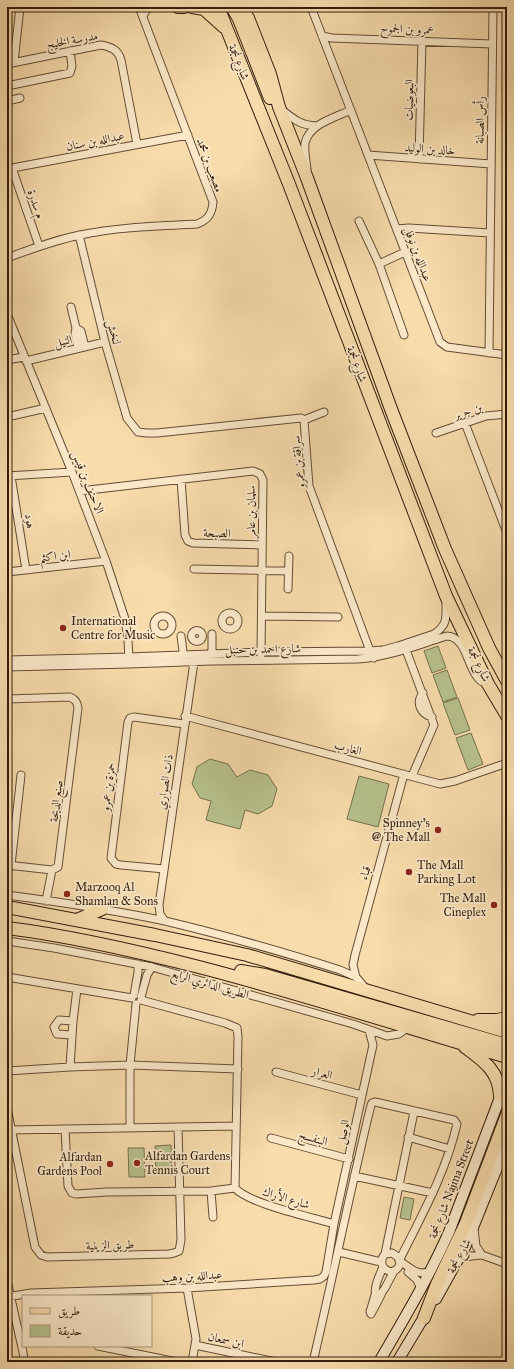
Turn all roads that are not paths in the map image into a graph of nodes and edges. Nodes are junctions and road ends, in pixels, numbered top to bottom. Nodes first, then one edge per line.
1 (20, 7) edge
2 (139, 7) edge
3 (148, 7) edge
4 (178, 7) edge
5 (184, 7) edge
6 (192, 7) edge
7 (218, 7) edge
8 (232, 7) edge
9 (241, 7) edge
10 (311, 7) edge
11 (493, 7) edge
12 (143, 16) junction
13 (225, 26) junction
14 (322, 36) junction
15 (422, 40) junction
16 (492, 44) junction
17 (70, 51) junction
18 (10, 63) edge
19 (259, 69) junction
20 (7, 86) edge
21 (20, 98) dead end
22 (7, 101) edge
23 (279, 107) junction
24 (351, 110) junction
25 (317, 126) junction
26 (188, 135) junction
27 (137, 144) junction
28 (368, 155) junction
29 (419, 159) junction
30 (491, 164) junction
31 (10, 168) edge
32 (308, 178) junction
33 (317, 204) junction
34 (360, 221) dead end
35 (397, 229) junction
36 (490, 233) junction
37 (79, 235) junction
38 (39, 246) junction
39 (406, 252) junction
40 (7, 258) edge
41 (379, 264) junction
42 (71, 307) dead end
43 (7, 314) edge
44 (404, 335) dead end
45 (105, 342) junction
46 (82, 348) junction
47 (489, 353) junction
48 (507, 355) edge
49 (25, 359) junction
50 (7, 360) edge
51 (46, 408) junction
52 (324, 412) dead end
53 (507, 414) edge
54 (7, 417) edge
55 (304, 420) junction
56 (465, 423) junction
57 (138, 432) joint
58 (436, 434) dead end
59 (72, 472) junction
60 (9, 476) edge
61 (181, 479) junction
62 (80, 491) junction
63 (507, 533) edge
64 (262, 544) junction
65 (289, 556) dead end
66 (106, 561) junction
67 (194, 569) dead end
68 (26, 570) junction
69 (262, 570) junction
70 (288, 571) junction
71 (7, 572) edge
72 (288, 589) dead end
73 (446, 596) junction
74 (262, 616) junction
75 (338, 617) dead end
76 (224, 627) dead end
77 (170, 631) dead end
78 (212, 634) junction
79 (180, 636) junction
80 (406, 650) junction
81 (370, 651) junction
82 (261, 656) junction
83 (212, 657) junction
84 (184, 658) junction
85 (374, 658) junction
86 (7, 660) edge
87 (129, 661) junction
88 (194, 662) junction
89 (7, 667) edge
90 (507, 681) edge
91 (488, 684) junction
92 (7, 699) edge
93 (507, 716) edge
94 (185, 720) junction
95 (506, 762) edge
96 (404, 774) junction
97 (21, 775) dead end
98 (412, 776) junction
99 (9, 865) edge
100 (164, 869) junction
101 (52, 870) junction
102 (7, 895) edge
103 (46, 901) junction
104 (159, 905) junction
105 (7, 907) edge
106 (102, 909) junction
107 (149, 918) junction
108 (77, 920) junction
109 (165, 921) junction
110 (7, 928) edge
111 (7, 941) edge
112 (138, 964) junction
113 (152, 967) junction
114 (202, 968) junction
115 (7, 977) edge
116 (356, 977) junction
117 (77, 989) junction
118 (367, 990) junction
119 (137, 999) junction
120 (507, 1018) edge
121 (468, 1020) junction
122 (73, 1022) junction
123 (407, 1028) junction
124 (369, 1030) junction
125 (507, 1032) edge
126 (72, 1035) junction
127 (384, 1035) junction
128 (458, 1042) junction
129 (373, 1045) junction
130 (507, 1045) edge
131 (507, 1057) edge
132 (130, 1065) junction
133 (70, 1067) junction
134 (238, 1069) junction
135 (7, 1071) edge
136 (276, 1072) dead end
137 (507, 1079) edge
138 (362, 1095) junction
139 (500, 1096) junction
140 (7, 1108) edge
141 (414, 1112) junction
142 (507, 1115) edge
143 (236, 1126) junction
144 (178, 1127) junction
145 (130, 1128) junction
146 (65, 1129) junction
147 (11, 1130) junction
148 (408, 1137) junction
149 (270, 1138) dead end
150 (507, 1143) edge
151 (450, 1149) junction
152 (349, 1159) junction
153 (354, 1176) junction
154 (398, 1186) junction
155 (235, 1188) junction
156 (211, 1191) junction
157 (180, 1192) junction
158 (433, 1193) junction
159 (213, 1217) dead end
160 (334, 1224) junction
161 (474, 1226) junction
162 (339, 1252) junction
163 (385, 1254) junction
164 (482, 1255) junction
165 (458, 1259) junction
166 (382, 1264) junction
167 (398, 1264) junction
168 (507, 1264) edge
169 (431, 1270) junction
170 (7, 1281) edge
171 (187, 1288) junction
172 (420, 1289) junction
173 (63, 1294) edge
174 (9, 1297) edge
175 (424, 1318) junction
176 (195, 1345) junction
177 (103, 1347) edge
178 (24, 1362) edge
179 (177, 1362) edge
180 (192, 1362) edge
181 (276, 1362) edge
182 (313, 1362) edge
183 (378, 1362) edge
184 (398, 1362) edge

1 - 18 street
2 - 12 street, مصعب بن محمد
3 - 12 street
4 - 5 main road
6 - 13 main road
7 - 13 main road, شارع نجمة
8 - 19 main road
9 - 23 main road, شارع نجمة
10 - 14 street, عبدالله بن نوفل
11 - 16 street, رأس الصبانة
12 - 26 street, مصعب بن محمد
13 - 19 main road
13 - 73 main road, شارع نجمة
14 - 15 street, عمرو بن الجموح
14 - 24 street, عبدالله بن نوفل
15 - 16 street, عمرو بن الجموح
15 - 29 street, البعوضيات
16 - 30 street, رأس الصبانة
17 - 18 street, مدرسة الخليج
17 - 20 street
17 - 27 street, مدرسة الخليج
19 - 33 main road
21 - 22 street
23 - 25 street
23 - 32 main road, شارع نجمة
24 - 25 street
24 - 28 street, عبدالله بن نوفل
25 - 32 street
26 - 27 street, عبدالله بن سنان
26 - 37 street, مصعب بن محمد
27 - 31 street, عبدالله بن سنان
28 - 29 street, خالد بن الوليد
28 - 35 street, عبدالله بن نوفل
29 - 30 street, خالد بن الوليد
30 - 36 street, رأس الصبانة
31 - 38 street, م سدرة
32 - 33 main road, شارع نجمة
33 - 90 main road, شارع نجمة
34 - 41 street
35 - 36 street
35 - 39 street, عبدالله بن نوفل
36 - 47 street, رأس الصبانة
37 - 38 street, مصعب بن محمد
37 - 45 street, لنخش
38 - 40 street, مصعب بن محمد
39 - 41 street
39 - 47 street, عبدالله بن نوفل
41 - 44 street
42 - 46 street
43 - 49 street, الاحنف بن قيس
45 - 46 street, النيل
45 - 57 street, لنخش
46 - 49 street, النيل
47 - 48 street, عبدالله بن نوفل
49 - 50 street, النيل
49 - 51 street, الاحنف بن قيس
51 - 54 street
51 - 59 street, الاحنف بن قيس
52 - 55 street
53 - 56 street, بن جرير
55 - 57 street, سراقة بن عمرو
55 - 81 street, سراقة بن عمرو
56 - 58 street, بن جرير
56 - 63 street
59 - 60 street
59 - 62 street, الاحنف بن قيس
60 - 68 street, هود
61 - 62 street, سلمان بن عامر
61 - 64 street, الصبحة
61 - 64 street, سلمان بن عامر
62 - 66 street, الاحنف بن قيس
64 - 69 street, سلمان بن عامر
65 - 70 street
66 - 68 street, ابن اكثم
66 - 87 street, الاحنف بن قيس
67 - 69 street
68 - 71 street, ابن اكثم
69 - 70 street
69 - 74 street, سلمان بن عامر
70 - 72 street
73 - 81 street, شارع احمد بن حنبل
73 - 91 main road, شارع نجمة
74 - 75 street
74 - 82 street, سلمان بن عامر
76 - 78 street
77 - 79 street
78 - 79 street
78 - 83 street
79 - 84 street
80 - 85 street, شارع احمد بن حنبل
80 - 91 street, شارع احمد بن حنبل
80 - 98 street
81 - 82 street, شارع احمد بن حنبل
81 - 85 street, سراقة بن عمرو
82 - 83 street, شارع احمد بن حنبل
82 - 85 street, شارع احمد بن حنبل
83 - 84 street, شارع احمد بن حنبل
83 - 88 street, شارع احمد بن حنبل
84 - 87 street, شارع احمد بن حنبل
84 - 88 street, شارع احمد بن حنبل
86 - 87 street, شارع احمد بن حنبل
87 - 89 street, شارع احمد بن حنبل
88 - 94 street, ذات الصواري
91 - 93 main road, شارع نجمة
92 - 101 street, صنع الديحة
94 - 96 street, الغارب
94 - 100 street, ذات الصواري
94 - 100 street, حمزة بن عمرو
95 - 98 street, الغارب
96 - 98 street, الغارب
96 - 116 street, قباء
97 - 99 street
99 - 101 street
100 - 104 street, ذات الصواري
101 - 103 street, صنع الديحة
102 - 103 street
103 - 106 street
104 - 107 street, ذات الصواري
104 - 109 street, ذات الصواري
105 - 108 main road
106 - 107 street
106 - 108 main road
107 - 109 street
108 - 118 main road
109 - 116 street
110 - 114 main road, الطريق الدائري الرابع
111 - 112 street, الطريق الدائري الرابع
112 - 113 street, الطريق الدائري الرابع
112 - 119 street
113 - 119 street
113 - 124 street, الطريق الدائري الرابع
114 - 123 main road, الطريق الدائري الرابع
114 - 130 main road
115 - 117 street
116 - 118 street
117 - 119 street
117 - 122 street
118 - 121 main road
119 - 132 street
119 - 134 street
120 - 121 main road
121 - 125 main road
122 - 126 street
122 - 126 street
123 - 127 street
123 - 128 main road, الطريق الدائري الرابع
124 - 127 street, الطريق الدائري الرابع
124 - 129 street, الوصل
126 - 133 street
127 - 129 street
128 - 131 main road, الطريق الدائري الرابع
128 - 139 main road
129 - 138 street, الوصل
132 - 133 street
132 - 134 street
132 - 145 street
133 - 135 street
134 - 143 street
136 - 138 street, العرار
137 - 139 main road
138 - 152 street, الوصل
139 - 169 main road, شارع نجمة Najma Street
140 - 147 street
141 - 148 street
141 - 151 street
141 - 153 street
142 - 175 main road
143 - 144 street
143 - 155 street
144 - 145 street
144 - 157 street
145 - 146 street
146 - 147 street
146 - 157 street
147 - 157 street, طريق الزينية
148 - 151 street
148 - 154 street
149 - 152 street, البنفسج
150 - 161 main road, شارع نجمة
151 - 158 street
152 - 160 street, الوصل
153 - 154 street
153 - 162 street
154 - 158 street
154 - 163 street
155 - 156 street
155 - 160 street, شارع الأراك
156 - 157 street
156 - 159 street
158 - 167 street
160 - 171 street, عبدالله بن وهب
161 - 164 street
161 - 165 main road, شارع نجمة
162 - 166 street
162 - 182 street
163 - 166 street
163 - 167 street
164 - 165 street
164 - 168 street
165 - 175 main road, شارع نجمة
166 - 167 street
166 - 167 street
167 - 169 street
167 - 172 street
169 - 172 main road, شارع نجمة Najma Street
170 - 174 street
171 - 173 street, عبدالله بن وهب
171 - 176 street
172 - 183 main road
173 - 174 street, عبدالله بن وهب
174 - 178 street
175 - 184 main road, شارع نجمة
176 - 180 street
176 - 181 street, ابن سمعان
177 - 179 street

